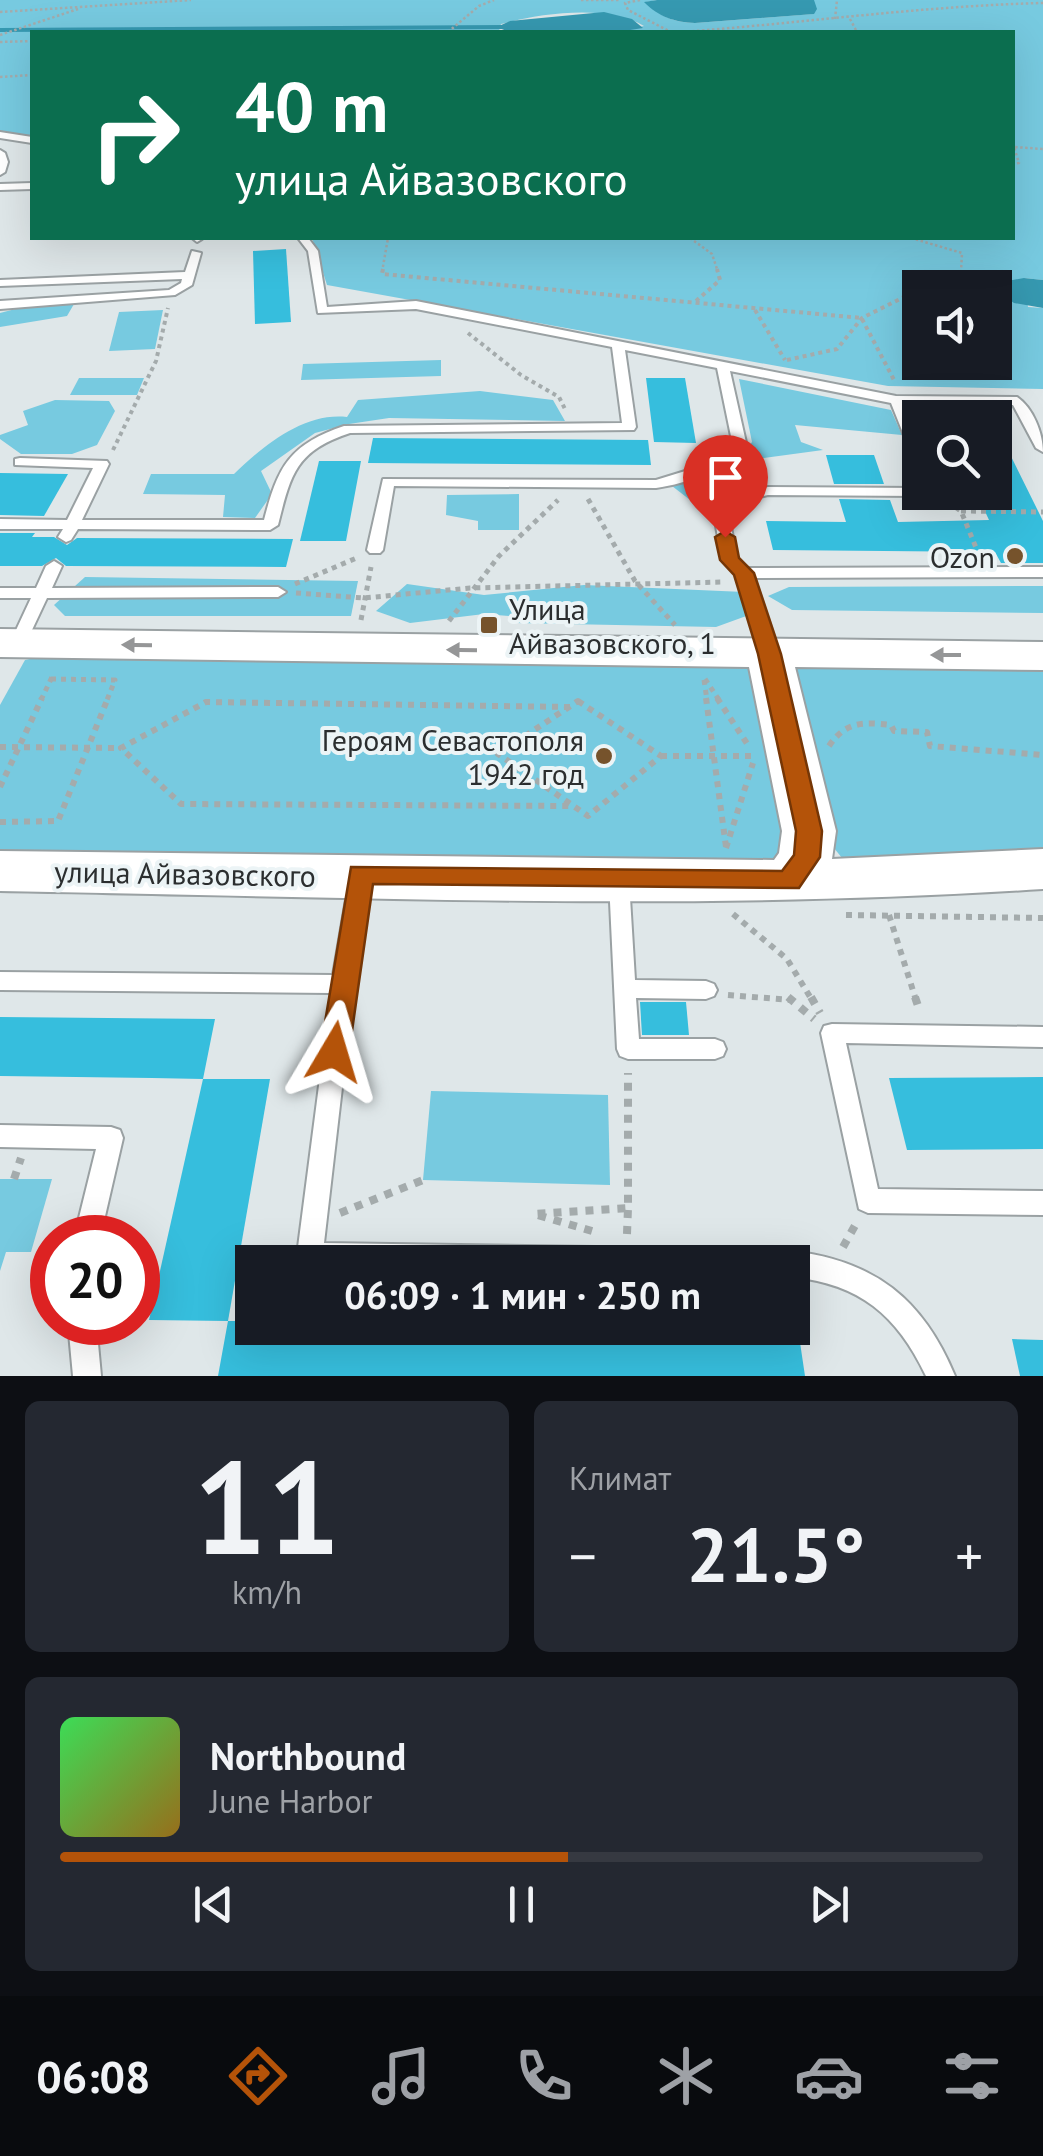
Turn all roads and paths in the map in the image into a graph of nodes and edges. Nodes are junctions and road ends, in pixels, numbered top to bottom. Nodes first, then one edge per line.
1 (191, 0) edge
2 (494, 0) edge
3 (581, 0) edge
4 (620, 0) edge
5 (640, 0) edge
6 (837, 0) edge
7 (1043, 3) edge
8 (81, 8) junction
9 (0, 12) edge
10 (850, 18) junction
11 (833, 20) junction
12 (450, 30) edge
13 (667, 30) edge
14 (707, 30) edge
15 (856, 30) edge
16 (0, 34) edge
17 (0, 42) edge
18 (30, 42) edge
19 (30, 75) edge
20 (0, 77) edge
21 (0, 135) edge
22 (30, 140) edge
23 (1015, 146) edge
24 (1043, 149) edge
25 (0, 153) edge
26 (0, 172) edge
27 (30, 186) edge
28 (0, 187) edge
29 (304, 240) edge
30 (388, 240) edge
31 (693, 240) edge
32 (918, 240) edge
33 (197, 243) edge
34 (961, 270) edge
35 (189, 275) junction
36 (0, 283) edge
37 (172, 293) junction
38 (902, 298) edge
39 (695, 302) junction
40 (0, 305) edge
41 (754, 308) junction
42 (862, 318) junction
43 (468, 333) dead end
44 (618, 346) junction
45 (784, 360) junction
46 (803, 364) dead end
47 (723, 368) junction
48 (877, 379) dead end
49 (896, 400) junction
50 (902, 415) edge
51 (577, 433) junction
52 (1043, 448) edge
53 (112, 452) dead end
54 (20, 462) dead end
55 (578, 464) dead end
56 (579, 482) junction
57 (902, 492) edge
58 (961, 511) joint
59 (1043, 512) edge
60 (0, 524) edge
61 (69, 531) junction
62 (375, 550) joint
63 (54, 566) dead end
64 (986, 572) junction
65 (1043, 572) edge
66 (745, 578) junction
67 (636, 581) junction
68 (368, 582) dead end
69 (470, 588) junction
70 (278, 592) junction
71 (0, 593) edge
72 (42, 593) junction
73 (364, 598) junction
74 (447, 623) dead end
75 (360, 624) dead end
76 (677, 626) dead end
77 (770, 654) junction
78 (1043, 656) edge
79 (19, 658) edge
80 (702, 665) dead end
81 (703, 676) junction
82 (51, 679) junction
83 (570, 707) junction
84 (0, 746) edge
85 (19, 747) junction
86 (88, 748) junction
87 (121, 748) junction
88 (1043, 755) edge
89 (661, 756) junction
90 (716, 756) junction
91 (774, 756) junction
92 (0, 788) edge
93 (574, 806) junction
94 (0, 822) edge
95 (1043, 868) edge
96 (0, 871) edge
97 (361, 874) junction
98 (619, 880) junction
99 (888, 898) junction
100 (1043, 902) edge
101 (791, 903) junction
102 (1043, 918) edge
103 (0, 981) edge
104 (342, 984) junction
105 (625, 989) junction
106 (706, 990) joint
107 (832, 1033) junction
108 (1043, 1037) edge
109 (928, 1038) junction
110 (628, 1049) junction
111 (714, 1049) dead end
112 (0, 1136) edge
113 (422, 1180) dead end
114 (868, 1201) junction
115 (1043, 1204) edge
116 (628, 1208) junction
117 (94, 1215) edge
118 (314, 1224) junction
119 (311, 1245) edge
120 (810, 1268) edge
121 (829, 1272) junction
122 (84, 1345) edge
123 (87, 1376) edge
124 (941, 1376) edge

1 - 8 path
2 - 12 path
3 - 4 path
5 - 13 path
6 - 11 path
7 - 10 path
8 - 9 path
8 - 16 path
10 - 11 path
10 - 15 path
11 - 14 path
17 - 18 path
19 - 20 path
21 - 22 lane
23 - 24 path
25 - 26 lane
27 - 28 lane
29 - 44 lane
30 - 39 path
31 - 39 path
32 - 34 path
33 - 35 lane
35 - 36 lane
35 - 37 lane
37 - 40 lane
37 - 53 path
38 - 42 path
39 - 41 path
41 - 42 path
41 - 45 path
42 - 45 path
42 - 48 path
43 - 51 path
44 - 47 lane
44 - 51 lane
45 - 46 path
47 - 49 lane
47 - 56 lane
49 - 50 lane
49 - 52 lane
51 - 61 lane
54 - 61 lane
55 - 56 lane
56 - 62 lane
56 - 67 path
56 - 69 path
57 - 66 lane
58 - 59 path
58 - 64 path
60 - 61 lane
62 - 70 path
63 - 72 lane
64 - 65 lane
64 - 66 lane
66 - 67 path
66 - 77 lane
67 - 69 path
67 - 76 path
68 - 73 path
69 - 73 path
69 - 74 path
70 - 72 lane
70 - 73 path
71 - 72 lane
72 - 79 lane
73 - 75 path
78 -> 77 main road
77 -> 79 main road
77 - 91 main road
79 - 82 path
80 - 81 path
81 - 90 path
81 - 91 path
82 - 85 path
82 - 86 path
83 - 87 path
83 - 89 path
83 - 93 path
84 - 85 path
85 - 86 path
85 - 92 path
86 - 87 path
86 - 94 path
87 - 93 path
88 - 91 path
89 - 90 path
89 - 93 path
90 - 91 path
90 - 91 path
91 - 101 main road
95 - 99 main road, улица Айвазовского
96 - 97 main road, улица Айвазовского
97 - 98 main road, улица Айвазовского
97 - 104 lane
98 - 101 main road, улица Айвазовского
98 - 105 lane
99 - 100 main road, улица Айвазовского
99 - 101 main road, улица Айвазовского
99 - 101 path
99 - 102 path
99 - 109 path
101 - 107 path
103 - 104 lane
104 - 118 lane
105 - 106 lane
105 - 110 lane
106 - 107 path
107 - 109 lane
107 - 114 lane
108 - 109 lane
110 - 111 lane
110 - 116 path
112 - 117 lane
113 - 118 path
114 - 115 lane
114 - 121 path
116 - 116 path
118 - 119 lane
120 - 121 lane
121 - 124 lane
122 - 123 lane

